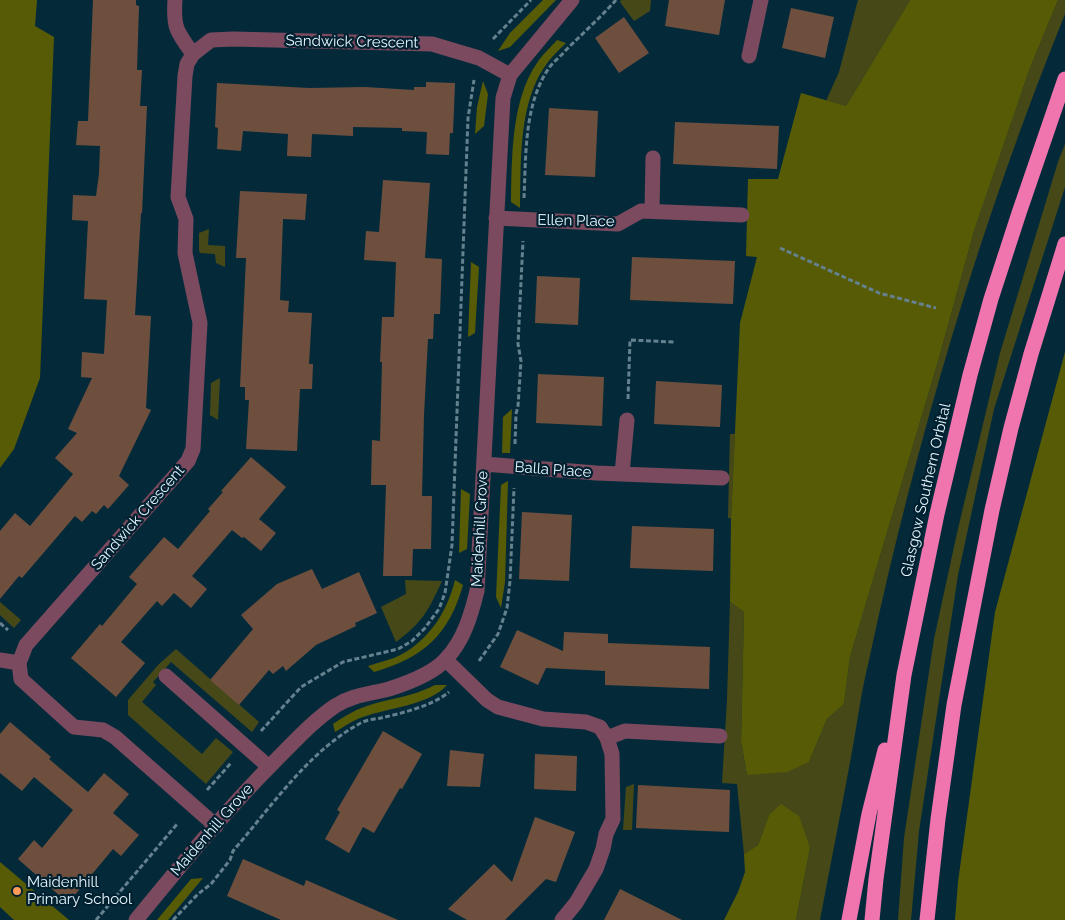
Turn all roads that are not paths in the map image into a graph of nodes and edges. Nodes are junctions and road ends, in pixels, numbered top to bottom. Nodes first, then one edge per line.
1 (175, 0) edge
2 (572, 0) edge
3 (761, 0) edge
4 (193, 54) junction
5 (748, 56) dead end
6 (510, 75) junction
7 (1065, 79) edge
8 (653, 158) dead end
9 (652, 211) junction
10 (742, 215) dead end
11 (496, 218) junction
12 (1065, 244) edge
13 (627, 420) road end
14 (484, 464) junction
15 (622, 474) junction
16 (722, 478) dead end
17 (0, 660) edge
18 (446, 660) junction
19 (19, 663) junction
20 (904, 675) junction
21 (166, 676) dead end
22 (720, 736) dead end
23 (607, 738) junction
24 (269, 767) junction
25 (216, 826) junction
26 (136, 920) edge
27 (562, 920) edge
28 (849, 920) edge
29 (872, 920) edge
30 (927, 920) edge

1 - 4 street
2 - 6 street, Maidenhill Grove
3 - 5 street
4 - 6 street, Sandwick Crescent
4 - 19 street, Sandwick Crescent
6 - 11 street, Maidenhill Grove
7 - 20 highway, Glasgow Southern Orbital
8 - 9 street
9 - 10 street, Ellen Place
9 - 11 street, Ellen Place
11 - 14 street, Maidenhill Grove
12 - 30 highway
13 - 15 street
14 - 15 street, Balla Place
14 - 18 street, Maidenhill Grove
15 - 16 street, Balla Place
17 - 19 street
18 - 23 street
18 - 24 street, Maidenhill Grove
19 - 25 street
20 - 28 highway
20 - 29 highway, Glasgow Southern Orbital
21 - 24 street
22 - 23 street
23 - 27 street
24 - 25 street, Maidenhill Grove
25 - 26 street, Maidenhill Grove

